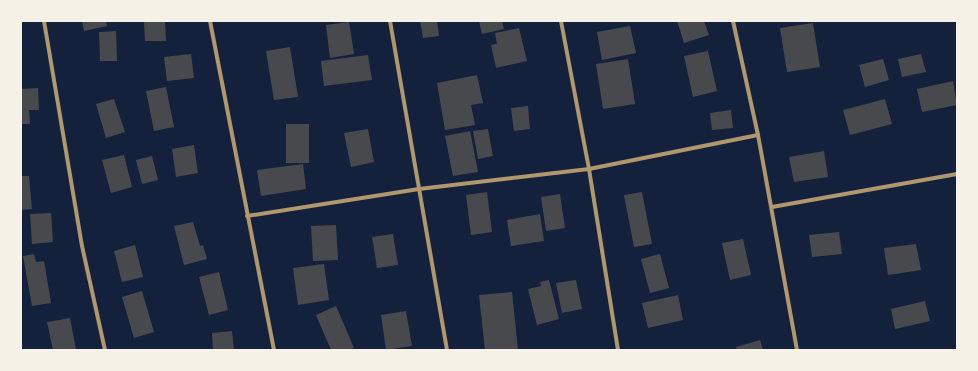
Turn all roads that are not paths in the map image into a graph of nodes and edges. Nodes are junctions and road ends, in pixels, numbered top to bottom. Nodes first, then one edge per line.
1 (44, 21) edge
2 (210, 21) edge
3 (390, 21) edge
4 (561, 21) edge
5 (733, 21) edge
6 (758, 135) junction
7 (589, 169) junction
8 (957, 174) edge
9 (418, 189) junction
10 (772, 207) junction
11 (247, 216) junction
12 (105, 350) edge
13 (274, 350) edge
14 (447, 350) edge
15 (618, 350) edge
16 (797, 350) edge

1 - 12 street
2 - 11 street
3 - 9 street
4 - 7 street
5 - 6 street
6 - 7 street
6 - 10 street
7 - 9 street
7 - 15 street
8 - 10 street
9 - 11 street
9 - 14 street
10 - 16 street
11 - 13 street

